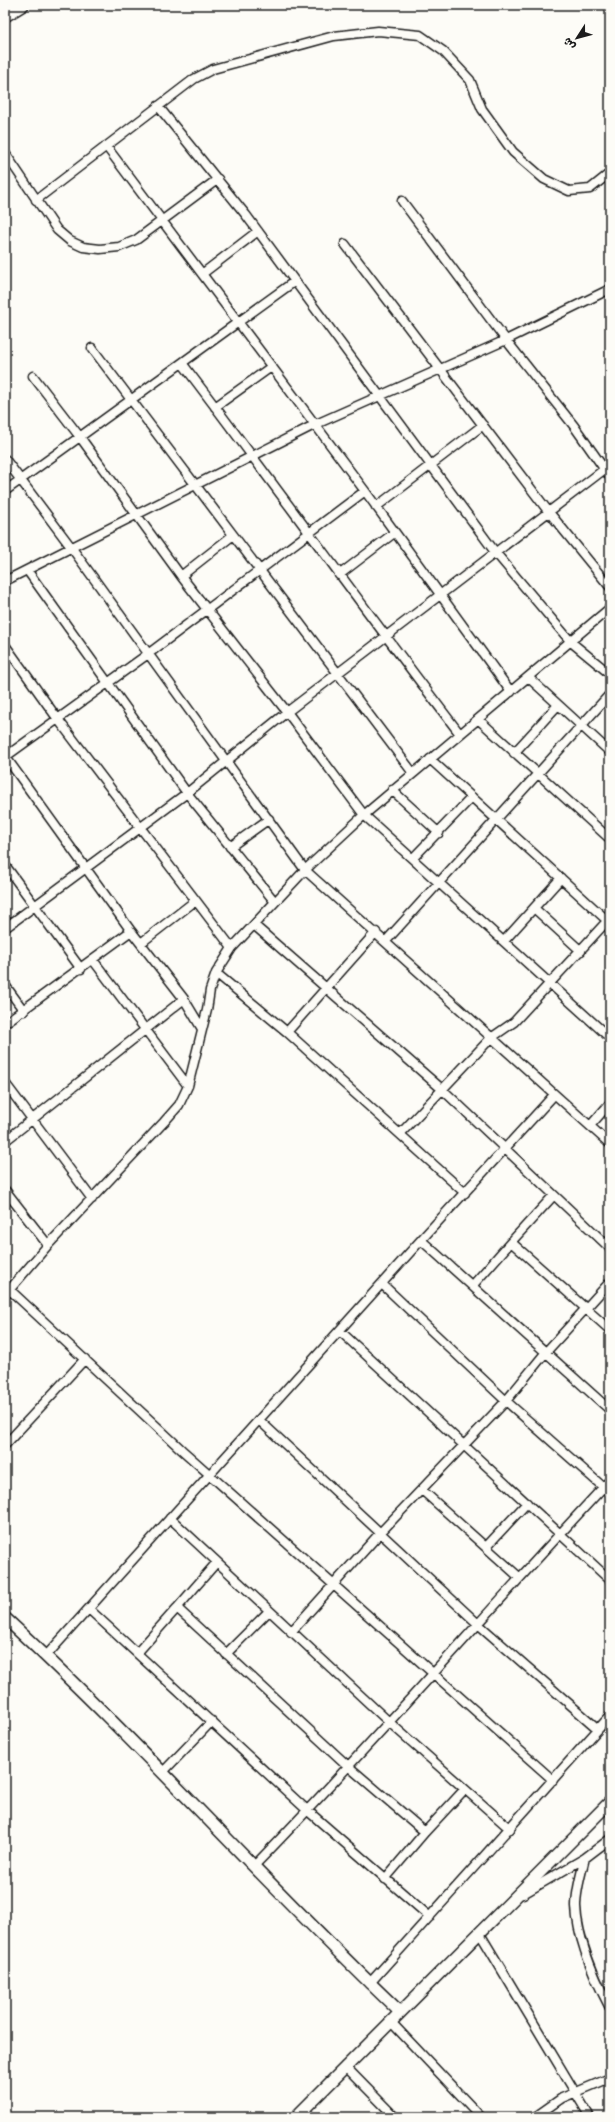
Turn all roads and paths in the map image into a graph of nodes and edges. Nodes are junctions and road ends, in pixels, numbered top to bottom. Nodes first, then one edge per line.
1 (23, 5) edge
2 (5, 16) edge
3 (158, 106) junction
4 (106, 146) junction
5 (5, 153) edge
6 (610, 173) edge
7 (218, 179) junction
8 (36, 200) junction
9 (402, 201) dead end
10 (161, 222) junction
11 (258, 231) junction
12 (345, 244) dead end
13 (202, 274) junction
14 (295, 281) junction
15 (610, 289) edge
16 (239, 323) junction
17 (506, 340) junction
18 (92, 348) dead end
19 (182, 363) junction
20 (271, 367) junction
21 (439, 368) junction
22 (34, 376) dead end
23 (378, 396) junction
24 (132, 400) junction
25 (216, 407) junction
26 (314, 425) junction
27 (483, 425) junction
28 (80, 437) junction
29 (253, 456) junction
30 (5, 459) edge
31 (431, 467) junction
32 (607, 467) edge
33 (610, 477) edge
34 (21, 479) junction
35 (195, 485) junction
36 (5, 491) edge
37 (365, 492) junction
38 (376, 507) junction
39 (548, 510) junction
40 (137, 515) junction
41 (308, 532) junction
42 (394, 533) junction
43 (232, 536) junction
44 (71, 547) junction
45 (495, 552) junction
46 (27, 570) junction
47 (258, 571) junction
48 (339, 575) junction
49 (181, 576) junction
50 (5, 580) edge
51 (610, 587) edge
52 (440, 596) junction
53 (610, 608) edge
54 (206, 609) junction
55 (385, 637) junction
56 (571, 642) junction
57 (5, 645) edge
58 (148, 654) junction
59 (337, 674) junction
60 (610, 674) edge
61 (529, 678) junction
62 (107, 682) junction
63 (511, 692) junction
64 (610, 694) edge
65 (558, 705) junction
66 (287, 712) junction
67 (57, 718) junction
68 (478, 719) junction
69 (581, 726) junction
70 (460, 734) junction
71 (610, 752) edge
72 (514, 753) junction
73 (5, 756) edge
74 (430, 759) junction
75 (225, 761) junction
76 (413, 773) junction
77 (538, 775) junction
78 (392, 790) junction
79 (187, 793) junction
80 (472, 797) junction
81 (364, 815) junction
82 (269, 819) junction
83 (498, 820) junction
84 (140, 828) junction
85 (439, 833) junction
86 (610, 839) edge
87 (230, 847) junction
88 (414, 858) junction
89 (5, 865) edge
90 (86, 870) junction
91 (305, 870) junction
92 (561, 878) junction
93 (441, 883) junction
94 (195, 901) junction
95 (275, 902) junction
96 (36, 906) junction
97 (534, 908) junction
98 (609, 920) edge
99 (254, 925) junction
100 (5, 928) edge
101 (131, 931) junction
102 (376, 932) junction
103 (386, 941) junction
104 (504, 941) junction
105 (141, 943) junction
106 (232, 948) junction
107 (581, 951) junction
108 (93, 960) junction
109 (81, 968) junction
110 (216, 973) junction
111 (550, 983) junction
112 (5, 985) edge
113 (326, 986) junction
114 (184, 999) junction
115 (24, 1010) junction
116 (5, 1024) edge
117 (146, 1029) junction
118 (202, 1029) junction
119 (287, 1032) junction
120 (491, 1038) junction
121 (610, 1038) edge
122 (5, 1083) edge
123 (188, 1086) junction
124 (443, 1090) junction
125 (554, 1095) junction
126 (610, 1103) edge
127 (32, 1120) junction
128 (590, 1126) junction
129 (400, 1134) junction
130 (5, 1141) edge
131 (610, 1144) edge
132 (506, 1150) junction
133 (465, 1193) junction
134 (554, 1195) junction
135 (7, 1196) edge
136 (92, 1199) junction
137 (421, 1240) junction
138 (511, 1242) junction
139 (48, 1245) junction
140 (610, 1248) edge
141 (610, 1282) edge
142 (382, 1284) junction
143 (472, 1286) junction
144 (7, 1292) edge
145 (585, 1309) junction
146 (610, 1330) edge
147 (340, 1331) junction
148 (546, 1352) junction
149 (84, 1359) junction
150 (506, 1401) junction
151 (610, 1410) edge
152 (259, 1420) junction
153 (5, 1445) edge
154 (464, 1446) junction
155 (211, 1475) junction
156 (610, 1480) edge
157 (604, 1487) junction
158 (422, 1490) junction
159 (610, 1493) edge
160 (527, 1503) junction
161 (170, 1518) junction
162 (380, 1533) junction
163 (559, 1534) junction
164 (486, 1547) junction
165 (217, 1562) junction
166 (519, 1577) junction
167 (610, 1580) edge
168 (334, 1585) junction
169 (177, 1608) junction
170 (90, 1610) junction
171 (269, 1611) junction
172 (5, 1618) edge
173 (477, 1623) junction
174 (291, 1632) junction
175 (137, 1653) junction
176 (226, 1654) junction
177 (46, 1656) junction
178 (433, 1673) junction
179 (610, 1716) edge
180 (212, 1721) junction
181 (389, 1722) junction
182 (598, 1729) junction
183 (348, 1766) junction
184 (162, 1772) junction
185 (553, 1780) junction
186 (464, 1790) junction
187 (610, 1802) edge
188 (308, 1811) junction
189 (510, 1829) junction
190 (426, 1832) junction
191 (610, 1839) edge
192 (585, 1858) junction
193 (254, 1866) junction
194 (385, 1879) junction
195 (512, 1900) junction
196 (430, 1917) junction
197 (479, 1932) junction
198 (369, 1984) junction
199 (607, 1994) edge
200 (610, 2008) edge
201 (400, 2012) junction
202 (391, 2022) junction
203 (345, 2066) junction
204 (610, 2078) edge
205 (576, 2091) junction
206 (303, 2114) edge
207 (395, 2117) edge
208 (481, 2117) edge
209 (535, 2117) edge
210 (590, 2117) edge

1 - 2 main road
3 - 4 street
3 - 6 street
3 - 7 street
4 - 8 street
4 - 10 street
5 - 8 street
7 - 10 street
7 - 11 street
8 - 10 street
9 - 17 street
10 - 13 street
11 - 13 street
11 - 14 street
12 - 21 street
13 - 16 street
14 - 16 street
14 - 23 street
15 - 17 street
16 - 19 street
16 - 20 street
17 - 21 street
17 - 32 street
18 - 24 street
19 - 24 street
19 - 25 street
20 - 25 street
20 - 26 street
21 - 23 street
21 - 27 street
22 - 28 street
23 - 26 street
23 - 31 street
24 - 28 street
24 - 35 street
25 - 29 street
26 - 29 street
26 - 37 street
27 - 31 street
27 - 39 street
28 - 34 street
28 - 40 street
29 - 35 street
29 - 41 street
30 - 34 street
31 - 38 street
31 - 45 street
32 - 33 street
32 - 39 street
34 - 36 street
34 - 44 street
35 - 40 street
35 - 43 street
37 - 38 street
37 - 41 street
38 - 42 street
39 - 45 street
39 - 51 street
40 - 44 street
40 - 49 street
41 - 47 street
41 - 48 street
42 - 48 street
42 - 52 street
43 - 47 street
43 - 49 street
44 - 46 street
44 - 58 street
45 - 52 street
45 - 56 street
46 - 50 street
46 - 62 street
47 - 54 street
47 - 59 street
48 - 55 street
49 - 54 street
52 - 55 street
52 - 63 street
53 - 56 street
54 - 58 street
54 - 66 street
55 - 59 street
55 - 70 street
56 - 60 street
56 - 61 street
57 - 67 street
58 - 62 street
58 - 75 street
59 - 66 street
59 - 76 street
61 - 63 street
61 - 65 street
62 - 67 street
62 - 79 street
63 - 68 street
64 - 69 street
65 - 69 street
65 - 72 street
66 - 75 street
66 - 81 street
67 - 73 street
67 - 84 street
68 - 70 street
68 - 72 street
69 - 71 street
69 - 77 street
70 - 74 street
72 - 77 street
73 - 90 street
74 - 76 street
74 - 80 street
75 - 79 street
75 - 82 street
76 - 78 street
77 - 83 street
77 - 86 street
78 - 81 street
78 - 85 street
79 - 84 street
79 - 87 street
80 - 83 street
80 - 85 street
81 - 88 street
81 - 91 street
82 - 87 street
82 - 91 street
83 - 92 street
83 - 93 street
84 - 90 street
84 - 94 street
85 - 88 street
87 - 95 street
88 - 93 street
89 - 96 street
90 - 96 street
90 - 101 street
91 - 95 street
91 - 102 street
92 - 97 street
92 - 98 street
93 - 103 street
93 - 104 street
94 - 105 street
94 - 106 street
95 - 99 street
96 - 100 street
96 - 109 street
97 - 104 street
97 - 107 street
98 - 107 street
99 - 106 street
99 - 113 street
101 - 105 street
101 - 108 street
102 - 103 street
102 - 113 street
103 - 120 street
104 - 111 street
105 - 114 street
106 - 110 street
107 - 111 street
108 - 109 street
108 - 117 street
109 - 115 street
110 - 118 street
110 - 119 street
111 - 120 street
111 - 121 street
112 - 115 street
113 - 119 street
113 - 124 street
114 - 117 street
114 - 118 street
115 - 116 street
117 - 123 street
117 - 127 street
118 - 123 street
119 - 129 street
120 - 124 street
120 - 125 street
122 - 127 street
123 - 136 street
124 - 129 street
124 - 132 street
125 - 128 street
125 - 132 street
126 - 128 street
127 - 130 street
127 - 136 street
128 - 131 street
129 - 133 street
132 - 133 street
132 - 134 street
133 - 137 street
134 - 138 street
134 - 140 street
135 - 139 street
136 - 139 street
137 - 142 street
137 - 143 street
138 - 143 street
138 - 145 street
139 - 144 street
141 - 145 street
142 - 147 street
142 - 150 street
143 - 148 street
144 - 149 street
145 - 146 street
145 - 148 street
147 - 152 street
147 - 154 street
148 - 150 street
148 - 151 street
149 - 153 street
149 - 155 street
150 - 154 street
150 - 157 street
152 - 155 street
152 - 162 street
154 - 158 street
154 - 160 street
155 - 161 street
155 - 168 street
156 - 157 street
157 - 159 street
157 - 163 street
158 - 162 street
158 - 164 street
160 - 163 street
160 - 164 street
161 - 165 street
161 - 170 street
162 - 168 street
162 - 173 street
163 - 166 street
163 - 167 street
164 - 166 street
165 - 169 street
165 - 171 street
166 - 173 street
168 - 174 street
168 - 178 street
169 - 175 street
169 - 176 street
170 - 175 street
170 - 177 street
171 - 174 street
171 - 176 street
172 - 177 main road
173 - 178 street
173 - 182 street
174 - 181 street
175 - 180 street
176 - 183 street
177 - 184 main road
178 - 181 street
178 - 185 street
179 - 182 street
180 - 184 street
180 - 188 street
181 - 183 street
181 - 186 street
182 - 185 street
183 - 188 street
183 - 190 street
184 - 193 main road
185 - 189 street
186 - 189 street
186 - 190 street
187 - 195 main road
188 - 193 street
188 - 194 street
189 - 196 street
190 - 194 street
191 - 192 street
192 - 195 street
192 - 199 street
193 - 198 main road
194 - 196 street
195 - 197 main road
196 - 198 street
197 - 201 main road
197 - 205 street
198 - 201 main road
199 - 200 street
201 - 202 main road
202 - 203 main road
202 - 208 street
203 - 206 main road
203 - 207 street
204 - 205 street
205 - 209 street
205 - 210 street

